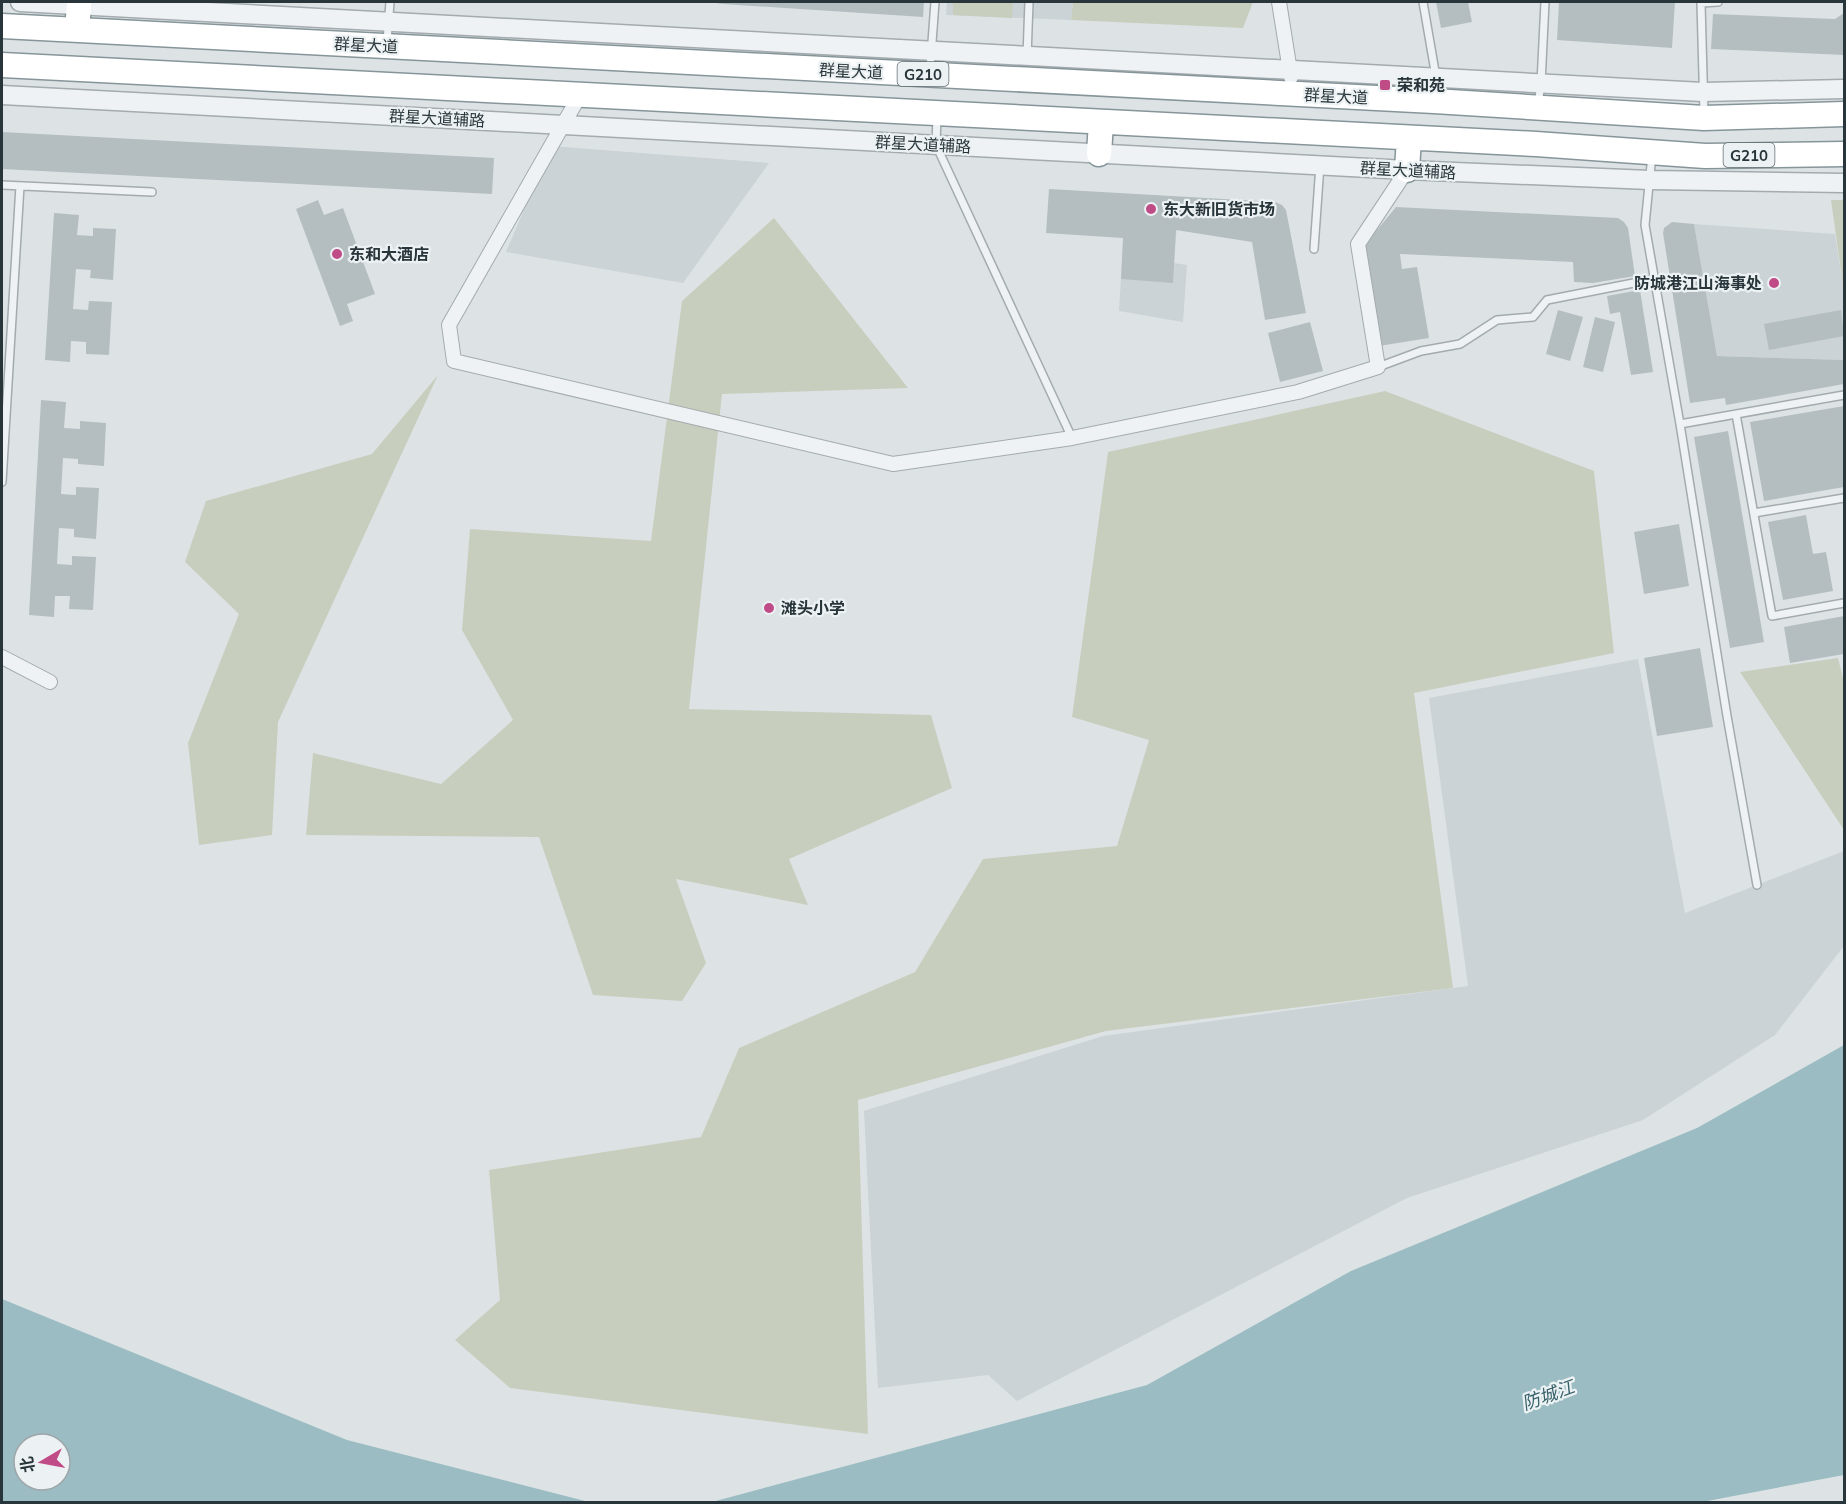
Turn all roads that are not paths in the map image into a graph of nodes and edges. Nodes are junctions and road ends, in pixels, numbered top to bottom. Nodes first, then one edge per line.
1 (21, 2) edge
2 (390, 2) edge
3 (934, 2) edge
4 (1029, 2) edge
5 (1279, 2) edge
6 (1423, 2) edge
7 (1545, 2) edge
8 (1718, 2) edge
9 (79, 5) junction
10 (388, 21) junction
11 (2, 26) edge
12 (77, 30) junction
13 (387, 46) junction
14 (932, 50) junction
15 (2, 65) edge
16 (1026, 68) junction
17 (1290, 70) junction
18 (930, 75) junction
19 (1541, 83) junction
20 (1435, 89) junction
21 (1845, 89) edge
22 (1703, 92) junction
23 (1294, 93) junction
24 (2, 95) edge
25 (580, 95) junction
26 (1538, 108) junction
27 (937, 113) junction
28 (1845, 114) edge
29 (1704, 118) junction
30 (1101, 122) junction
31 (564, 125) junction
32 (1409, 138) junction
33 (1536, 144) junction
34 (936, 145) junction
35 (1653, 153) junction
36 (1099, 154) junction
37 (1845, 154) edge
38 (1320, 165) junction
39 (1407, 170) junction
40 (1650, 180) junction
41 (1845, 183) edge
42 (2, 185) edge
43 (20, 186) junction
44 (152, 192) dead end
45 (1314, 249) dead end
46 (1654, 279) junction
47 (1378, 367) junction
48 (1845, 395) edge
49 (1736, 414) junction
50 (1680, 424) junction
51 (1072, 438) junction
52 (2, 482) edge
53 (1845, 498) edge
54 (1754, 513) junction
55 (1845, 603) edge
56 (2, 657) edge
57 (50, 682) dead end
58 (1757, 885) dead end

1 - 9 street
2 - 10 lane
3 - 14 lane
4 - 16 lane
5 - 17 street
6 - 20 lane
7 - 19 lane
8 - 22 lane
9 - 10 street
9 - 12 highway
10 - 13 lane
10 - 14 street
11 - 12 highway, 群星大道 / G210
12 - 13 highway, 群星大道 / G210
13 - 18 highway, 群星大道 / G210
14 - 16 street
14 - 18 lane
15 - 25 highway, G210
16 - 17 street
16 - 18 highway, 群星大道 / G210
16 - 23 highway, 群星大道 / G210
17 - 20 street
17 - 23 street
19 - 20 street
19 - 22 street
19 - 26 lane
20 - 23 highway, 群星大道 / G210
20 - 26 highway, 群星大道 / G210
21 - 22 street
22 - 29 lane
24 - 31 street, 群星大道辅路
25 - 27 highway, G210
25 - 31 street
26 - 29 highway, 群星大道 / G210
26 - 33 highway
27 - 30 highway, G210
27 - 34 lane
28 - 29 highway, 群星大道 / G210
30 - 32 highway, G210
30 - 36 highway
31 - 34 street, 群星大道辅路
31 - 51 street
32 - 33 highway, G210
32 - 39 highway
33 - 35 highway, G210
34 - 36 street, 群星大道辅路
34 - 51 lane
35 - 37 highway, G210
35 - 40 lane
36 - 38 street, 群星大道辅路
38 - 39 street, 群星大道辅路
38 - 45 lane
39 - 40 street, 群星大道辅路
39 - 47 street
40 - 41 street, 群星大道辅路
40 - 46 lane
42 - 43 lane
43 - 44 lane
43 - 52 lane
46 - 47 lane
46 - 50 lane
47 - 51 street
48 - 49 lane
49 - 50 lane
49 - 54 lane
50 - 58 lane
53 - 54 lane
54 - 55 lane
56 - 57 street

